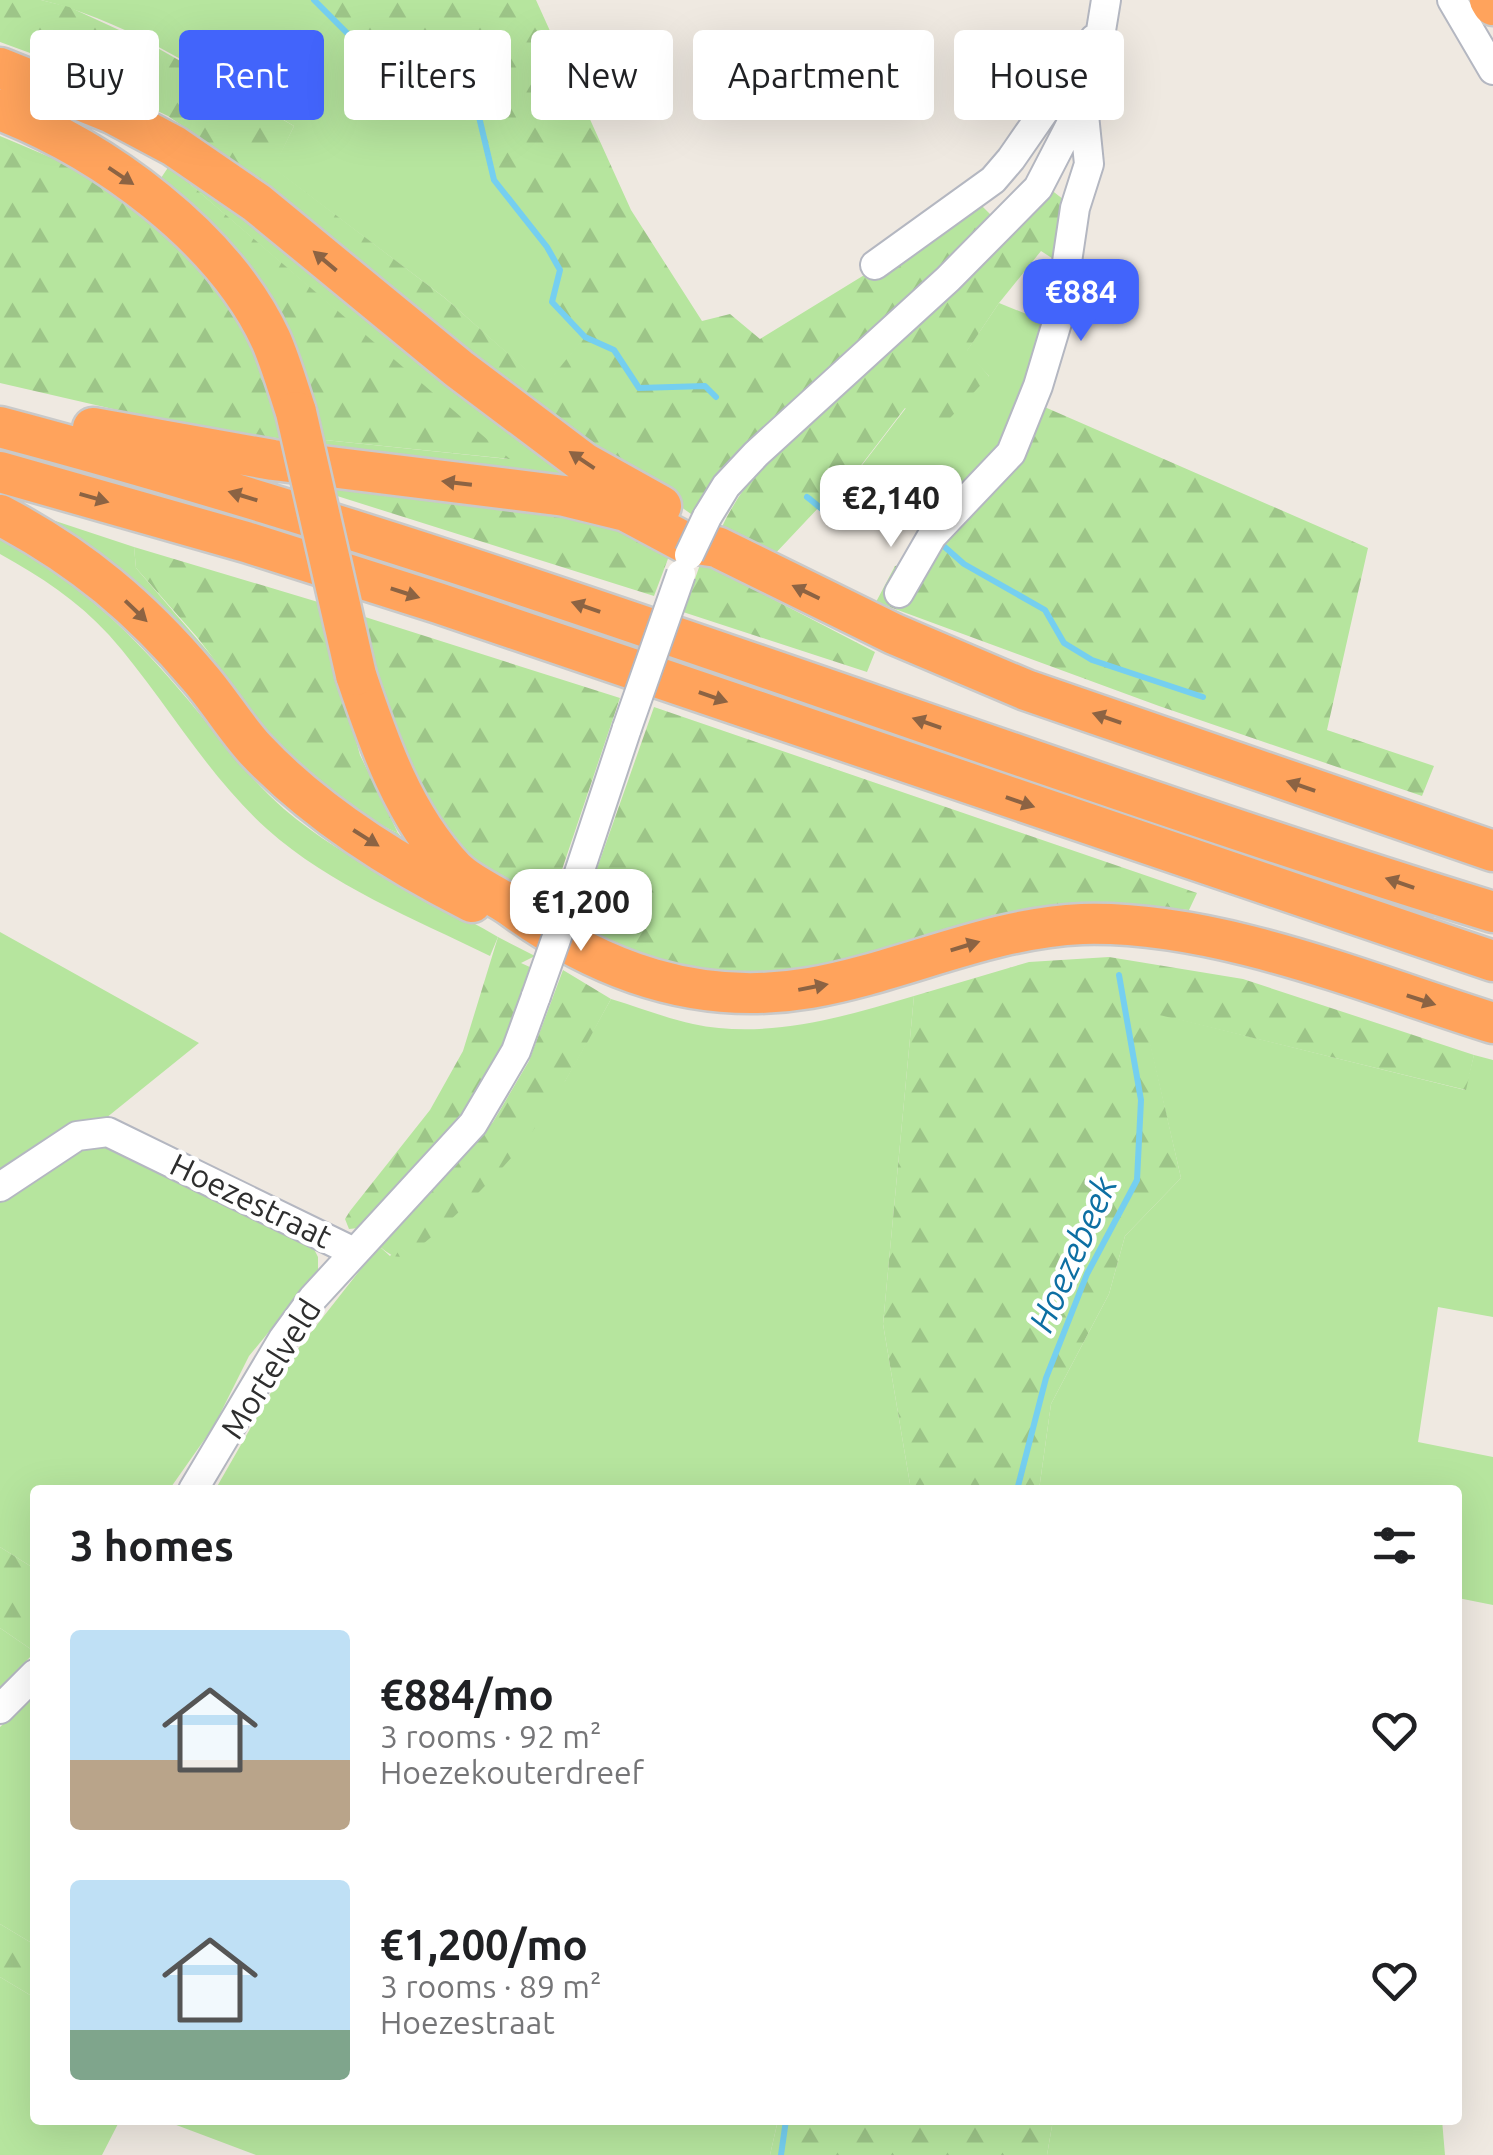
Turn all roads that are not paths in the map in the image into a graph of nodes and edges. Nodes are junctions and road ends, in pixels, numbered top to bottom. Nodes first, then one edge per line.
1 (1106, 0) edge
2 (1452, 0) edge
3 (1101, 29) joint
4 (0, 68) edge
5 (1493, 70) edge
6 (0, 110) edge
7 (1073, 120) edge
8 (1084, 120) edge
9 (875, 265) dead end
10 (0, 427) edge
11 (43, 438) junction
12 (0, 472) edge
13 (0, 515) edge
14 (698, 548) junction
15 (900, 593) dead end
16 (1493, 851) edge
17 (1493, 912) edge
18 (532, 924) junction
19 (1493, 961) edge
20 (1493, 1023) edge
21 (0, 1188) edge
22 (354, 1252) junction
23 (196, 1485) edge
24 (30, 1679) edge
25 (0, 1709) edge

1 - 3 street
2 - 5 street
3 - 9 street
14 -> 4 highway
6 -> 18 highway, bridge
7 - 14 street, Hoezestraat
8 - 15 street
10 - 11 highway
14 -> 11 highway
17 -> 11 highway
12 -> 19 highway
13 -> 18 highway
16 -> 14 highway
14 - 22 street, Hoezestraat, bridge
18 -> 20 highway
21 - 22 street, Hoezestraat
22 - 23 street, Mortelveld
24 - 25 street

